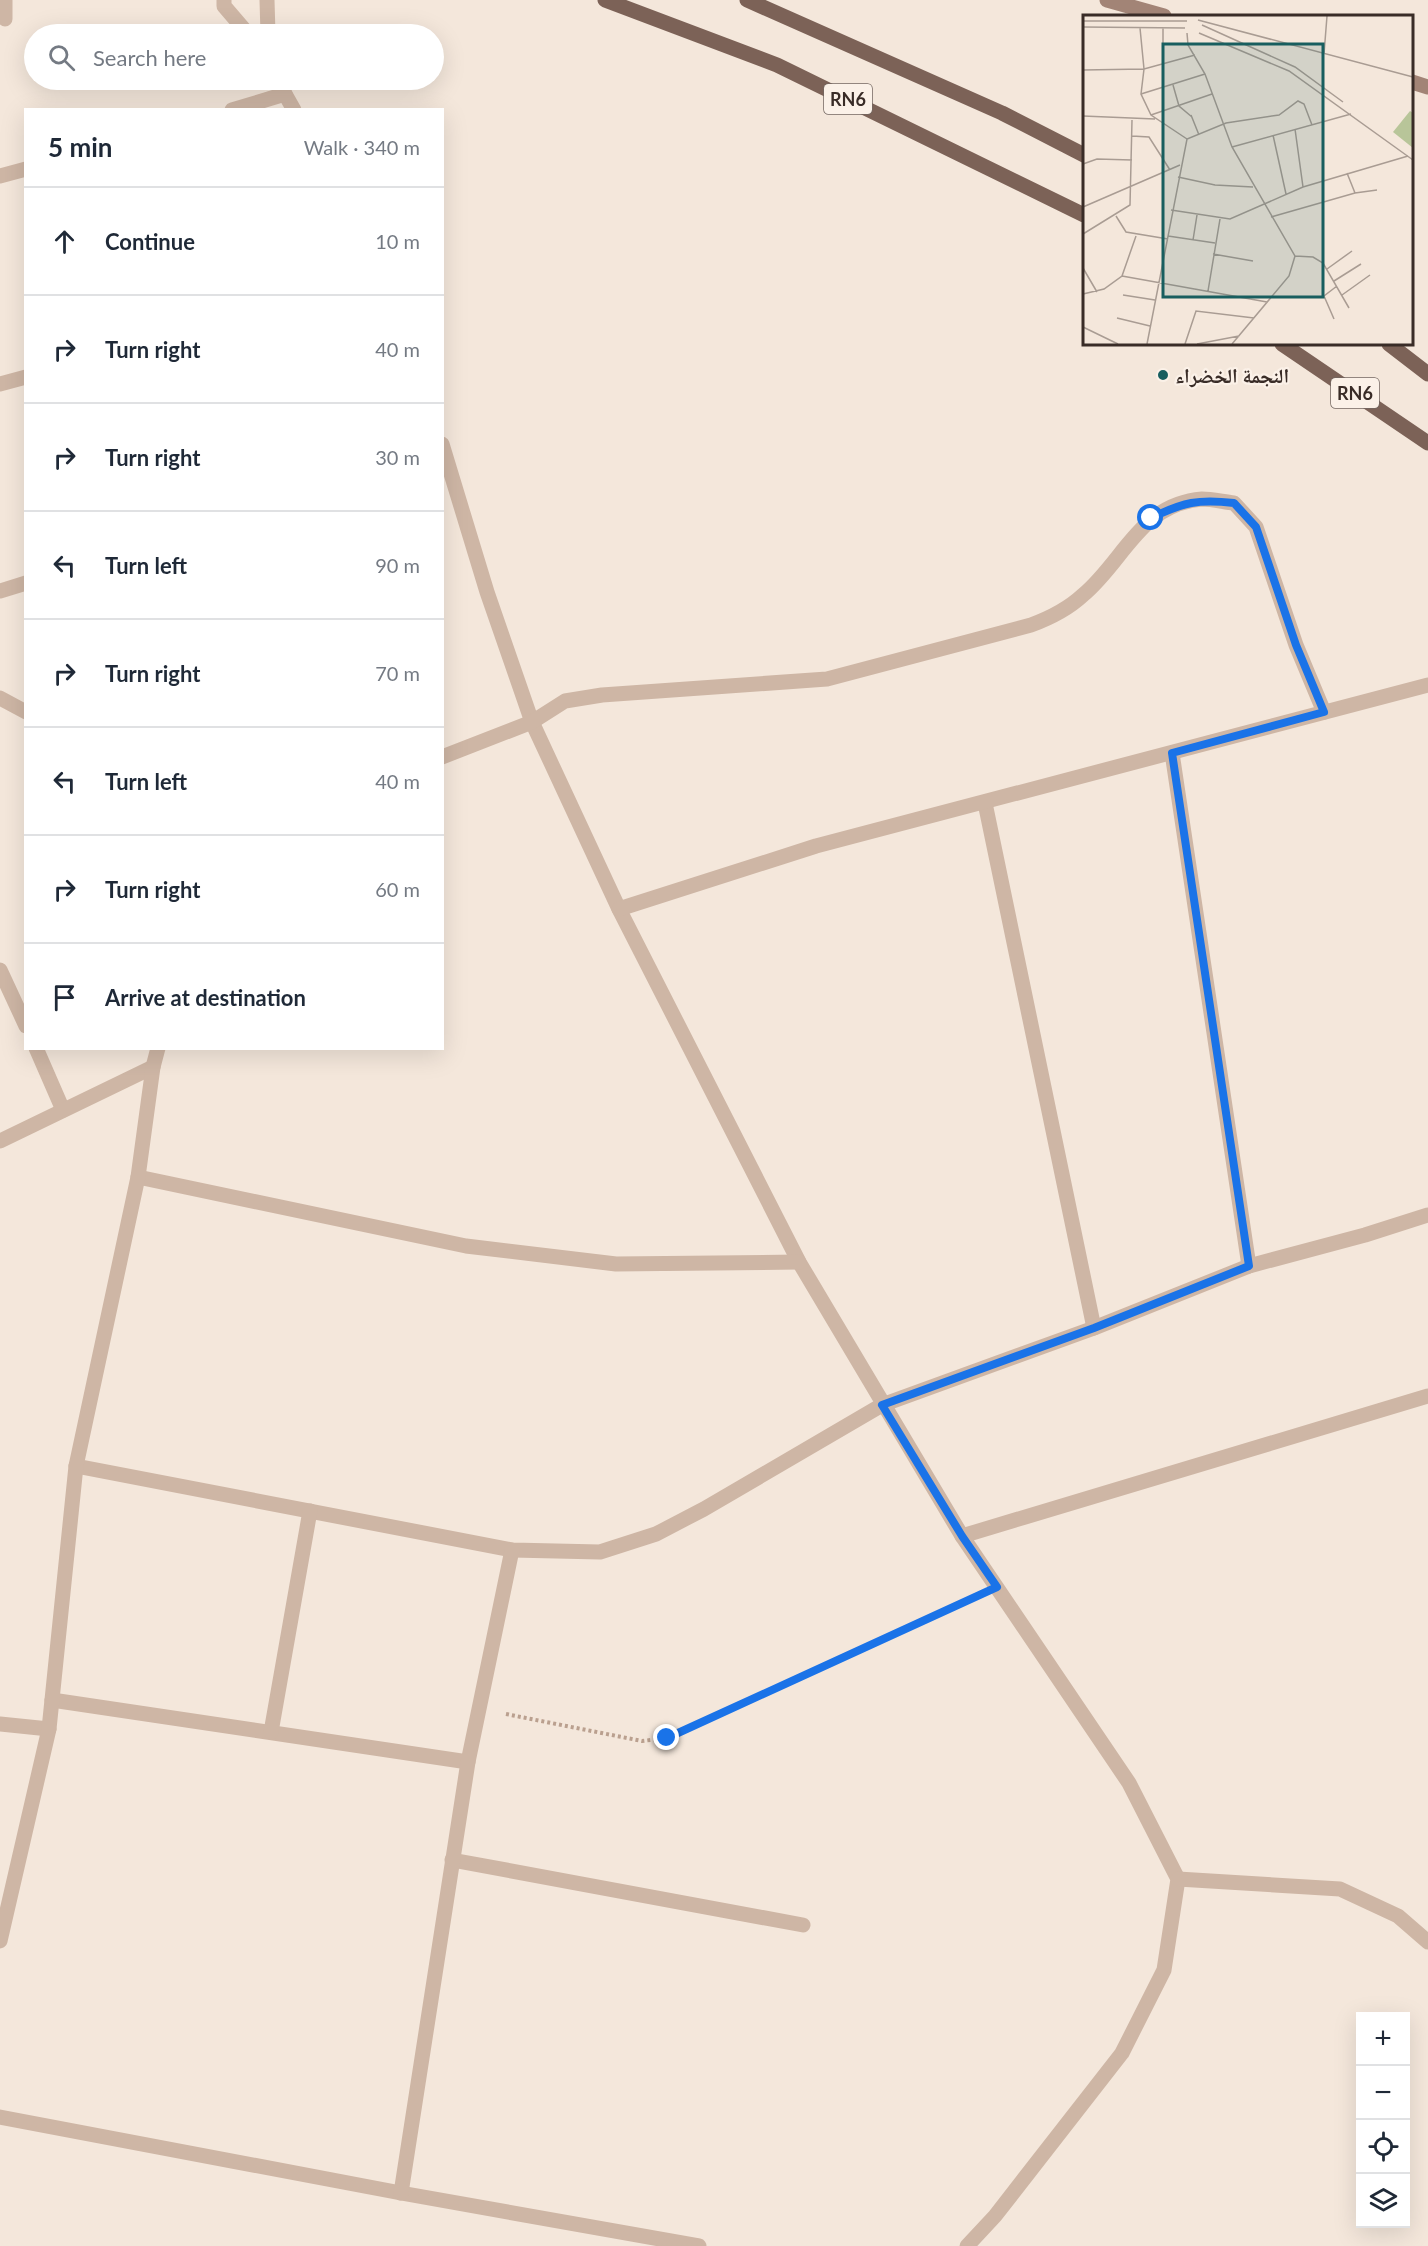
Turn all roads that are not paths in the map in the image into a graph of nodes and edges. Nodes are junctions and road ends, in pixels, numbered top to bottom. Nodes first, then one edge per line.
1 (5, 0) edge
2 (224, 0) edge
3 (267, 0) edge
4 (605, 0) edge
5 (747, 0) edge
6 (1107, 0) edge
7 (1160, 15) edge
8 (5, 19) dead end
9 (239, 24) edge
10 (268, 24) edge
11 (1413, 82) edge
12 (1428, 87) edge
13 (283, 90) edge
14 (285, 94) junction
15 (239, 108) edge
16 (293, 108) edge
17 (1083, 154) edge
18 (24, 170) edge
19 (0, 176) edge
20 (1083, 215) edge
21 (1283, 345) edge
22 (1390, 345) edge
23 (1428, 374) edge
24 (24, 377) edge
25 (0, 384) edge
26 (1428, 443) edge
27 (444, 451) edge
28 (24, 584) edge
29 (0, 591) edge
30 (1428, 685) edge
31 (0, 698) edge
32 (24, 711) edge
33 (1324, 712) junction
34 (532, 722) junction
35 (1172, 753) junction
36 (444, 756) edge
37 (985, 803) junction
38 (619, 909) junction
39 (0, 970) edge
40 (24, 1022) edge
41 (37, 1050) edge
42 (157, 1050) edge
43 (153, 1067) junction
44 (63, 1110) junction
45 (0, 1141) edge
46 (138, 1177) junction
47 (1428, 1215) edge
48 (799, 1262) junction
49 (1249, 1266) junction
50 (1094, 1328) junction
51 (1428, 1396) edge
52 (882, 1405) junction
53 (76, 1466) junction
54 (310, 1511) junction
55 (962, 1536) junction
56 (512, 1550) junction
57 (52, 1700) junction
58 (0, 1724) edge
59 (49, 1729) junction
60 (271, 1732) junction
61 (468, 1762) junction
62 (452, 1860) junction
63 (1179, 1879) junction
64 (803, 1925) dead end
65 (0, 1941) edge
66 (1428, 1942) edge
67 (0, 2117) edge
68 (401, 2193) junction
69 (699, 2246) edge
70 (968, 2246) edge

1 - 8 street
2 - 9 street
3 - 10 street
4 - 20 main road, RN6
5 - 17 main road, RN6
6 - 7 main road
11 - 12 main road
13 - 14 street
14 - 15 street
14 - 16 street
18 - 19 street
21 - 26 main road, RN6
22 - 23 main road
24 - 25 street
27 - 34 street
28 - 29 street
30 - 33 street
31 - 32 street
33 - 34 street
33 - 35 street
34 - 36 street
34 - 38 street
35 - 37 street
35 - 49 street
37 - 38 street
37 - 50 street
38 - 48 street
39 - 40 street
41 - 44 street
42 - 43 street
43 - 44 street
43 - 46 street
44 - 45 street
46 - 48 street
46 - 53 street
47 - 49 street
48 - 52 street
49 - 50 street
50 - 52 street
51 - 55 street
52 - 55 street
52 - 56 street
53 - 54 street
53 - 57 street
54 - 56 street
54 - 60 street
55 - 63 street
56 - 61 street
57 - 59 street
57 - 60 street
58 - 59 street
59 - 65 street
60 - 61 street
61 - 62 street
62 - 64 street
62 - 68 street
63 - 66 street
63 - 70 street
67 - 68 street
68 - 69 street

